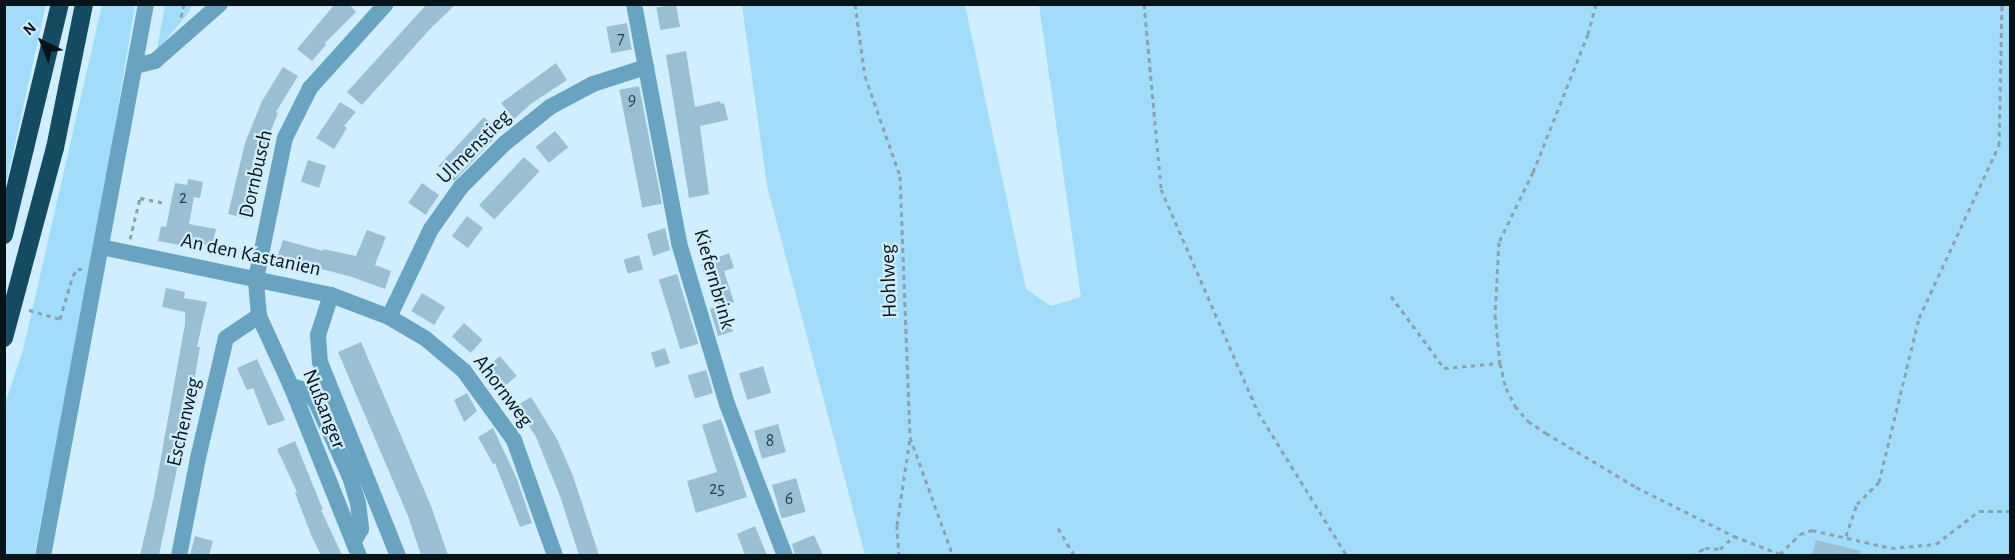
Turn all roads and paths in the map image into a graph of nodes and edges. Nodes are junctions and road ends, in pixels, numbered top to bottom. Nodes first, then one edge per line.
1 (60, 4) edge
2 (84, 4) edge
3 (146, 4) edge
4 (220, 4) edge
5 (386, 4) edge
6 (634, 4) edge
7 (855, 4) edge
8 (1144, 4) edge
9 (1596, 4) edge
10 (2002, 4) edge
11 (135, 66) junction
12 (646, 67) junction
13 (166, 203) dead end
14 (4, 235) edge
15 (101, 247) junction
16 (126, 252) junction
17 (256, 279) junction
18 (331, 295) junction
19 (1391, 296) dead end
20 (259, 316) junction
21 (389, 317) junction
22 (4, 338) edge
23 (1500, 363) junction
24 (910, 437) junction
25 (2010, 511) edge
26 (1058, 528) dead end
27 (1734, 536) junction
28 (1846, 536) junction
29 (356, 548) edge
30 (43, 555) edge
31 (179, 555) edge
32 (398, 555) edge
33 (555, 555) edge
34 (785, 555) edge
35 (899, 555) edge
36 (953, 555) edge
37 (1075, 555) edge
38 (1347, 555) edge
39 (1692, 555) edge

1 - 14 highway
2 - 22 highway
3 - 11 street
4 - 11 street
5 - 17 street, Dornbusch
6 - 12 street, Kiefernbrink
7 - 24 path, Hohlweg
8 - 38 path
9 - 23 path
10 - 28 path
11 - 15 street
12 - 21 street, Ulmenstieg
12 - 34 street, Kiefernbrink
13 - 16 path
15 - 16 street, An den Kastanien
15 - 30 street
16 - 17 street, An den Kastanien
17 - 18 street, An den Kastanien
17 - 20 street, Nußanger
18 - 21 street, An den Kastanien
18 - 32 street, Nußanger
19 - 23 path
20 - 29 street, Nußanger
20 - 31 street, Eschenweg
21 - 33 street, Ahornweg
23 - 27 path
24 - 35 path
24 - 36 path, Hohlweg
25 - 28 path
26 - 37 path
27 - 28 path
27 - 39 path

